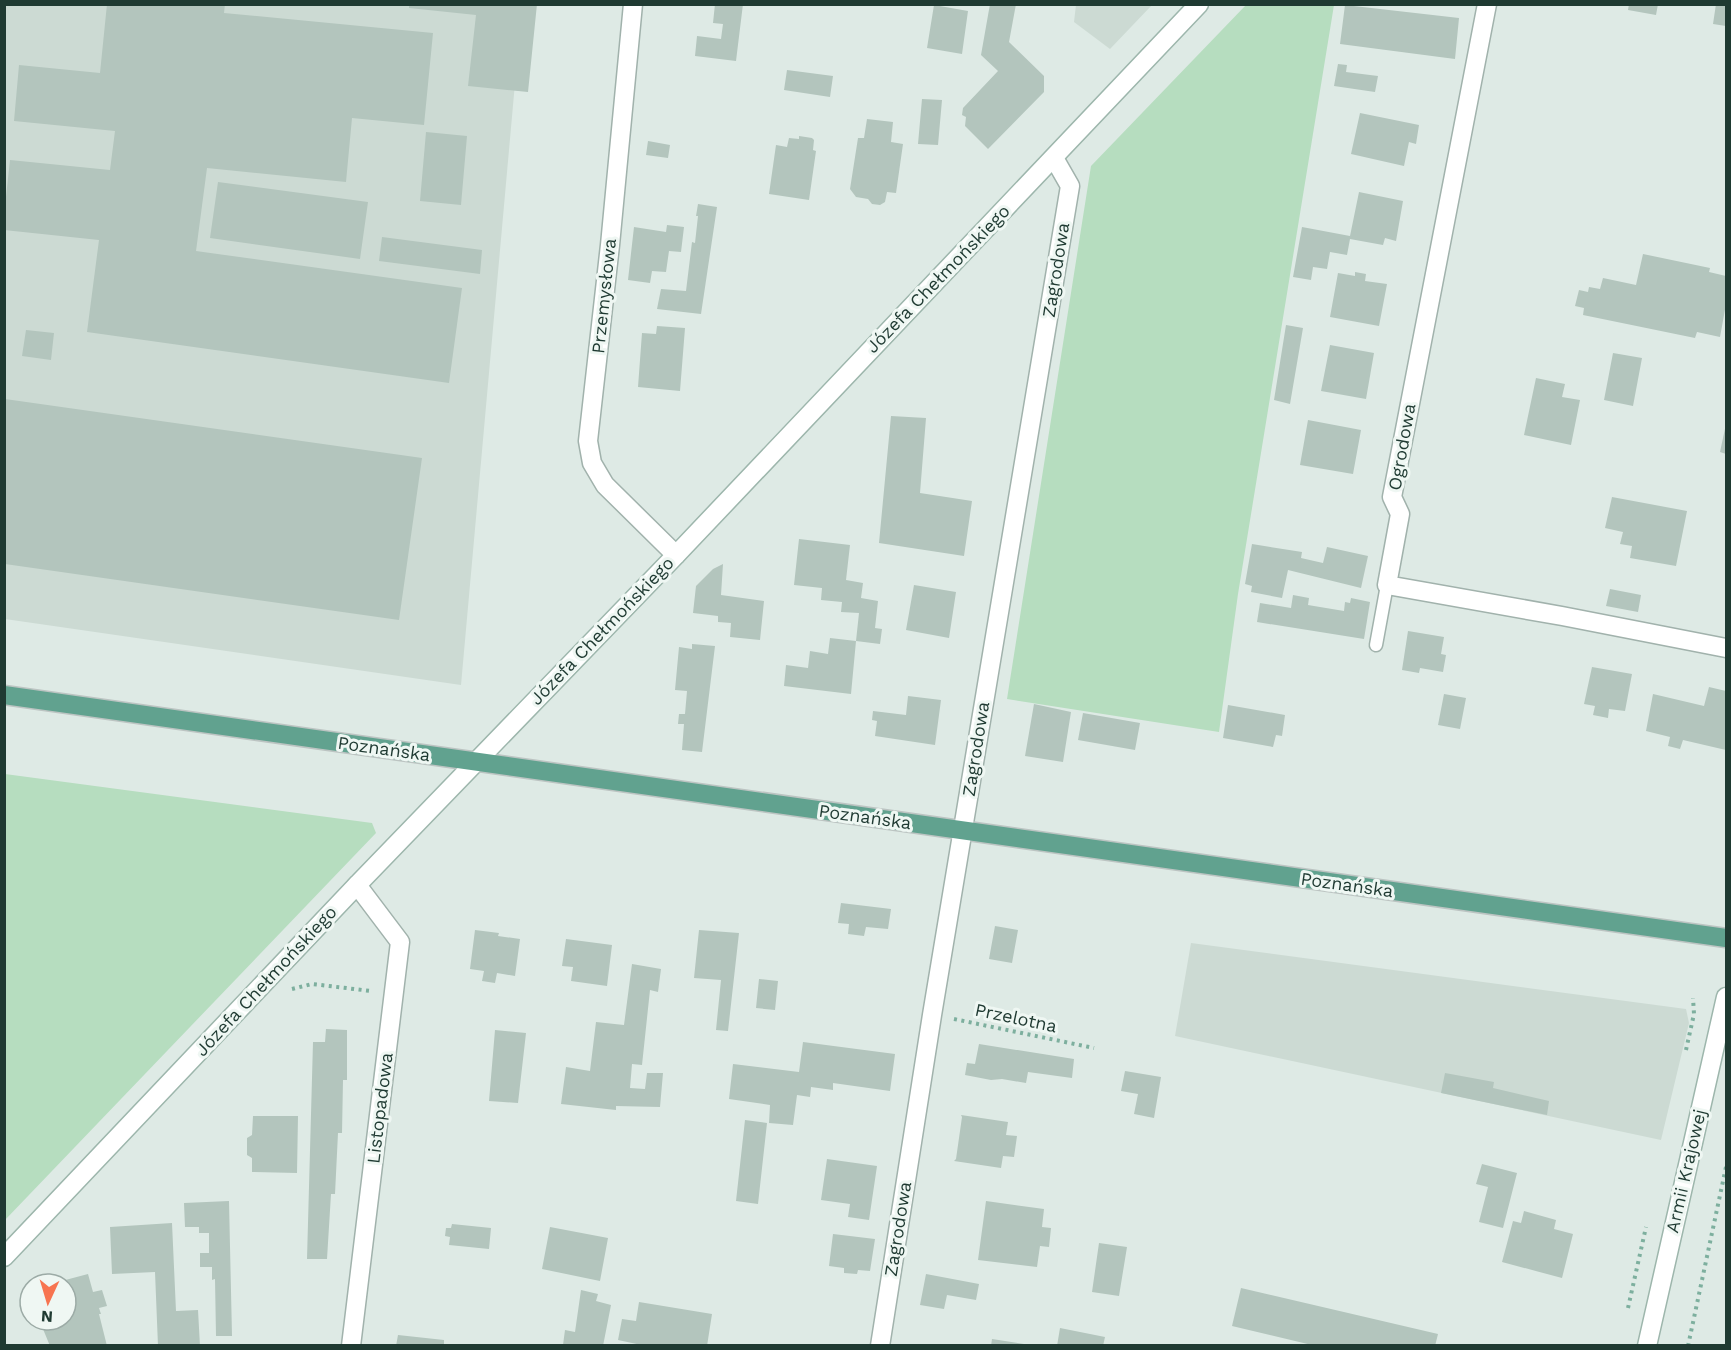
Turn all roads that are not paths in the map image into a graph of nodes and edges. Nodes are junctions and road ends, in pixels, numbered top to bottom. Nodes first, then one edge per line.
1 (633, 4) edge
2 (1199, 4) edge
3 (1487, 4) edge
4 (1054, 158) junction
5 (676, 555) junction
6 (1387, 585) junction
7 (1376, 645) dead end
8 (1726, 648) edge
9 (4, 695) edge
10 (475, 762) junction
11 (962, 831) junction
12 (357, 885) junction
13 (1726, 938) edge
14 (1726, 997) edge
15 (4, 1257) edge
16 (351, 1346) edge
17 (880, 1346) edge
18 (1647, 1346) edge

1 - 5 street, Przemysłowa
2 - 4 street, Józefa Chełmońskiego
3 - 6 street, Ogrodowa
4 - 5 street, Józefa Chełmońskiego
4 - 11 street, Zagrodowa
5 - 10 street, Józefa Chełmońskiego
6 - 7 lane
6 - 8 street
9 - 10 main road, Poznańska
10 - 11 main road, Poznańska
10 - 12 street, Józefa Chełmońskiego
11 - 13 main road, Poznańska
11 - 17 street, Zagrodowa
12 - 15 street, Józefa Chełmońskiego
12 - 16 street, Listopadowa
14 - 18 street, Armii Krajowej

